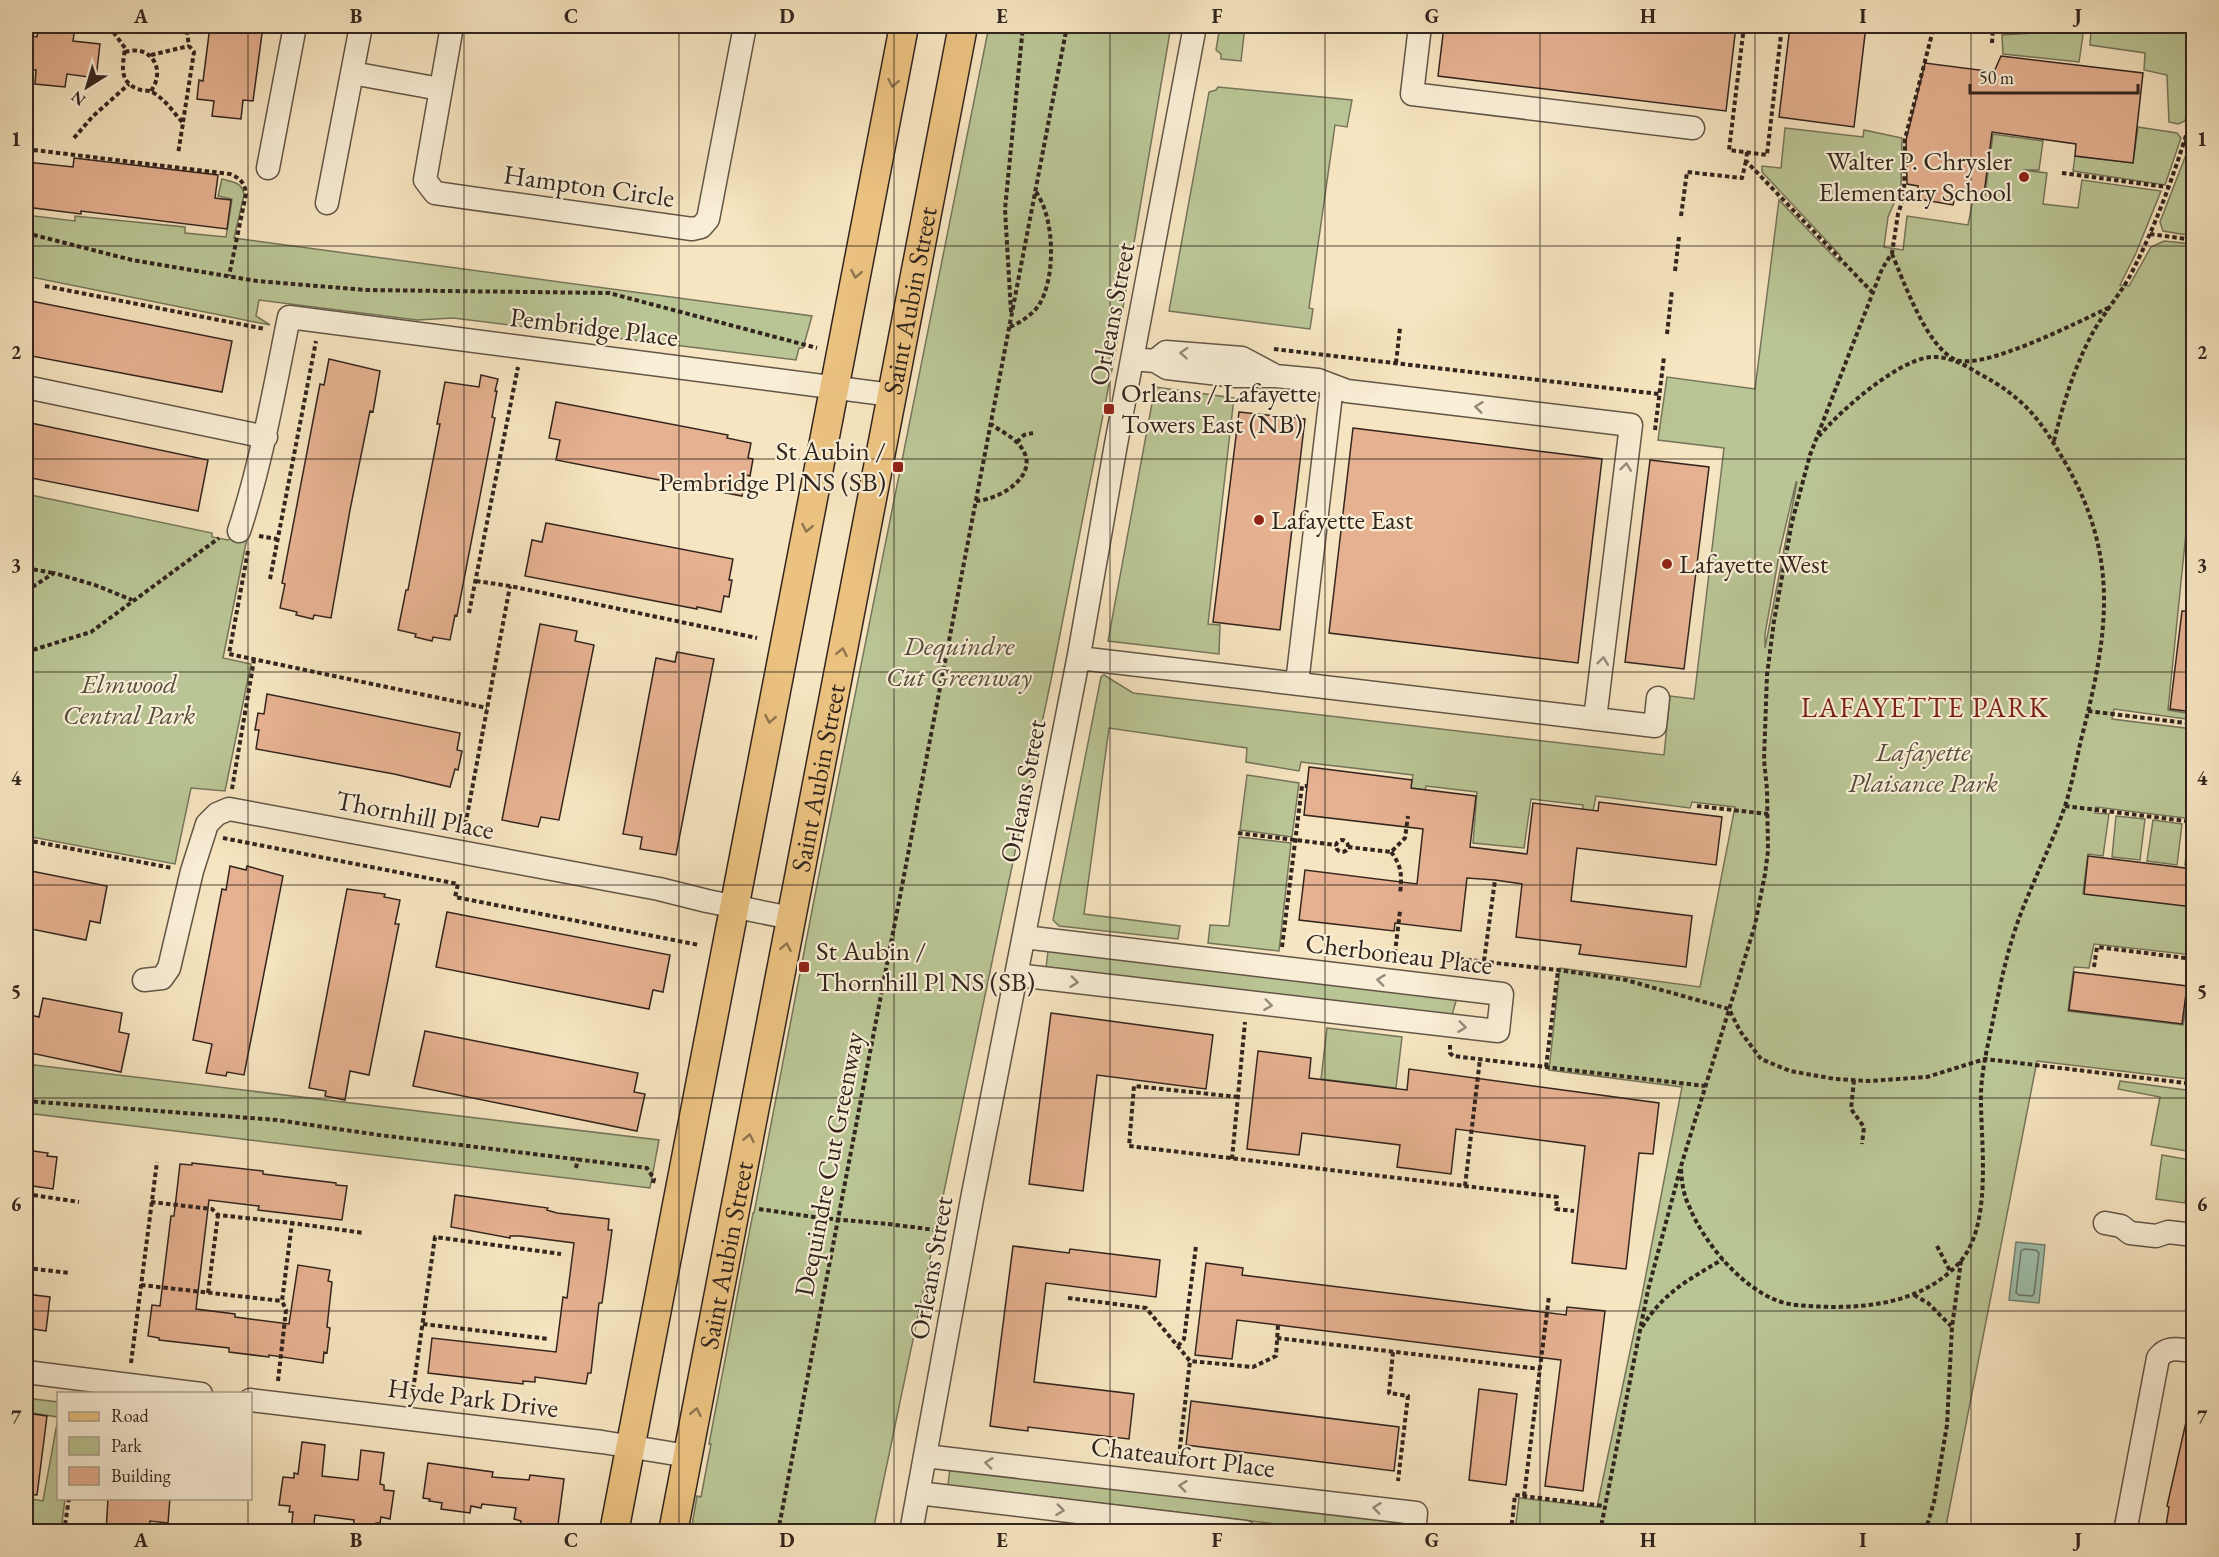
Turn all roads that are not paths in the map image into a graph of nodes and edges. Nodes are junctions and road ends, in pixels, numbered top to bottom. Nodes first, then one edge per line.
1 (295, 26) edge
2 (361, 26) edge
3 (452, 26) edge
4 (745, 26) edge
5 (904, 26) edge
6 (963, 26) edge
7 (1195, 26) edge
8 (1420, 26) edge
9 (352, 73) junction
10 (440, 89) junction
11 (1693, 128) dead end
12 (268, 168) dead end
13 (327, 203) dead end
14 (1152, 363) junction
15 (834, 386) junction
16 (1332, 386) junction
17 (26, 387) edge
18 (892, 394) junction
19 (266, 437) junction
20 (245, 533) road end
21 (1078, 658) junction
22 (1297, 683) junction
23 (1658, 698) dead end
24 (1595, 719) junction
25 (734, 907) junction
26 (791, 918) junction
27 (1024, 937) junction
28 (1016, 975) junction
29 (144, 980) dead end
30 (2113, 1224) dead end
31 (2193, 1235) edge
32 (2193, 1351) edge
33 (26, 1372) edge
34 (185, 1392) edge
35 (252, 1400) edge
36 (631, 1446) junction
37 (688, 1456) junction
38 (925, 1456) junction
39 (918, 1493) junction
40 (614, 1532) edge
41 (673, 1532) edge
42 (910, 1532) edge
43 (1245, 1532) edge
44 (1414, 1532) edge
45 (2125, 1532) edge

1 - 12 street
2 - 9 street
3 - 10 street, Hampton Circle
4 - 10 street, Hampton Circle
5 -> 15 main road
6 - 18 main road, Saint Aubin Street
7 - 14 street, Orleans Street
8 - 11 street
9 - 10 street
9 - 13 street
14 - 16 street
14 - 21 street, Orleans Street
15 - 18 street, Pembridge Place
15 - 19 street, Pembridge Place
15 -> 25 main road
16 - 22 street
24 -> 16 street
17 - 19 street
26 -> 18 main road, Saint Aubin Street
19 - 20 street
21 - 22 street
21 - 27 street, Orleans Street
22 - 24 street
23 - 24 street
25 - 26 street, Thornhill Place
25 - 29 street, Thornhill Place
25 - 36 main road
37 -> 26 main road, Saint Aubin Street
27 - 28 street, Orleans Street
28 -> 27 street, Cherboneau Place
28 - 38 street, Orleans Street
30 - 31 street
32 - 45 street
33 - 34 street
35 - 36 street, Hyde Park Drive
36 - 37 street, Hyde Park Drive
36 - 40 main road
37 - 41 main road, Saint Aubin Street
38 - 39 street, Orleans Street
44 -> 38 street, Chateaufort Place
39 - 42 street, Orleans Street
39 -> 43 street

